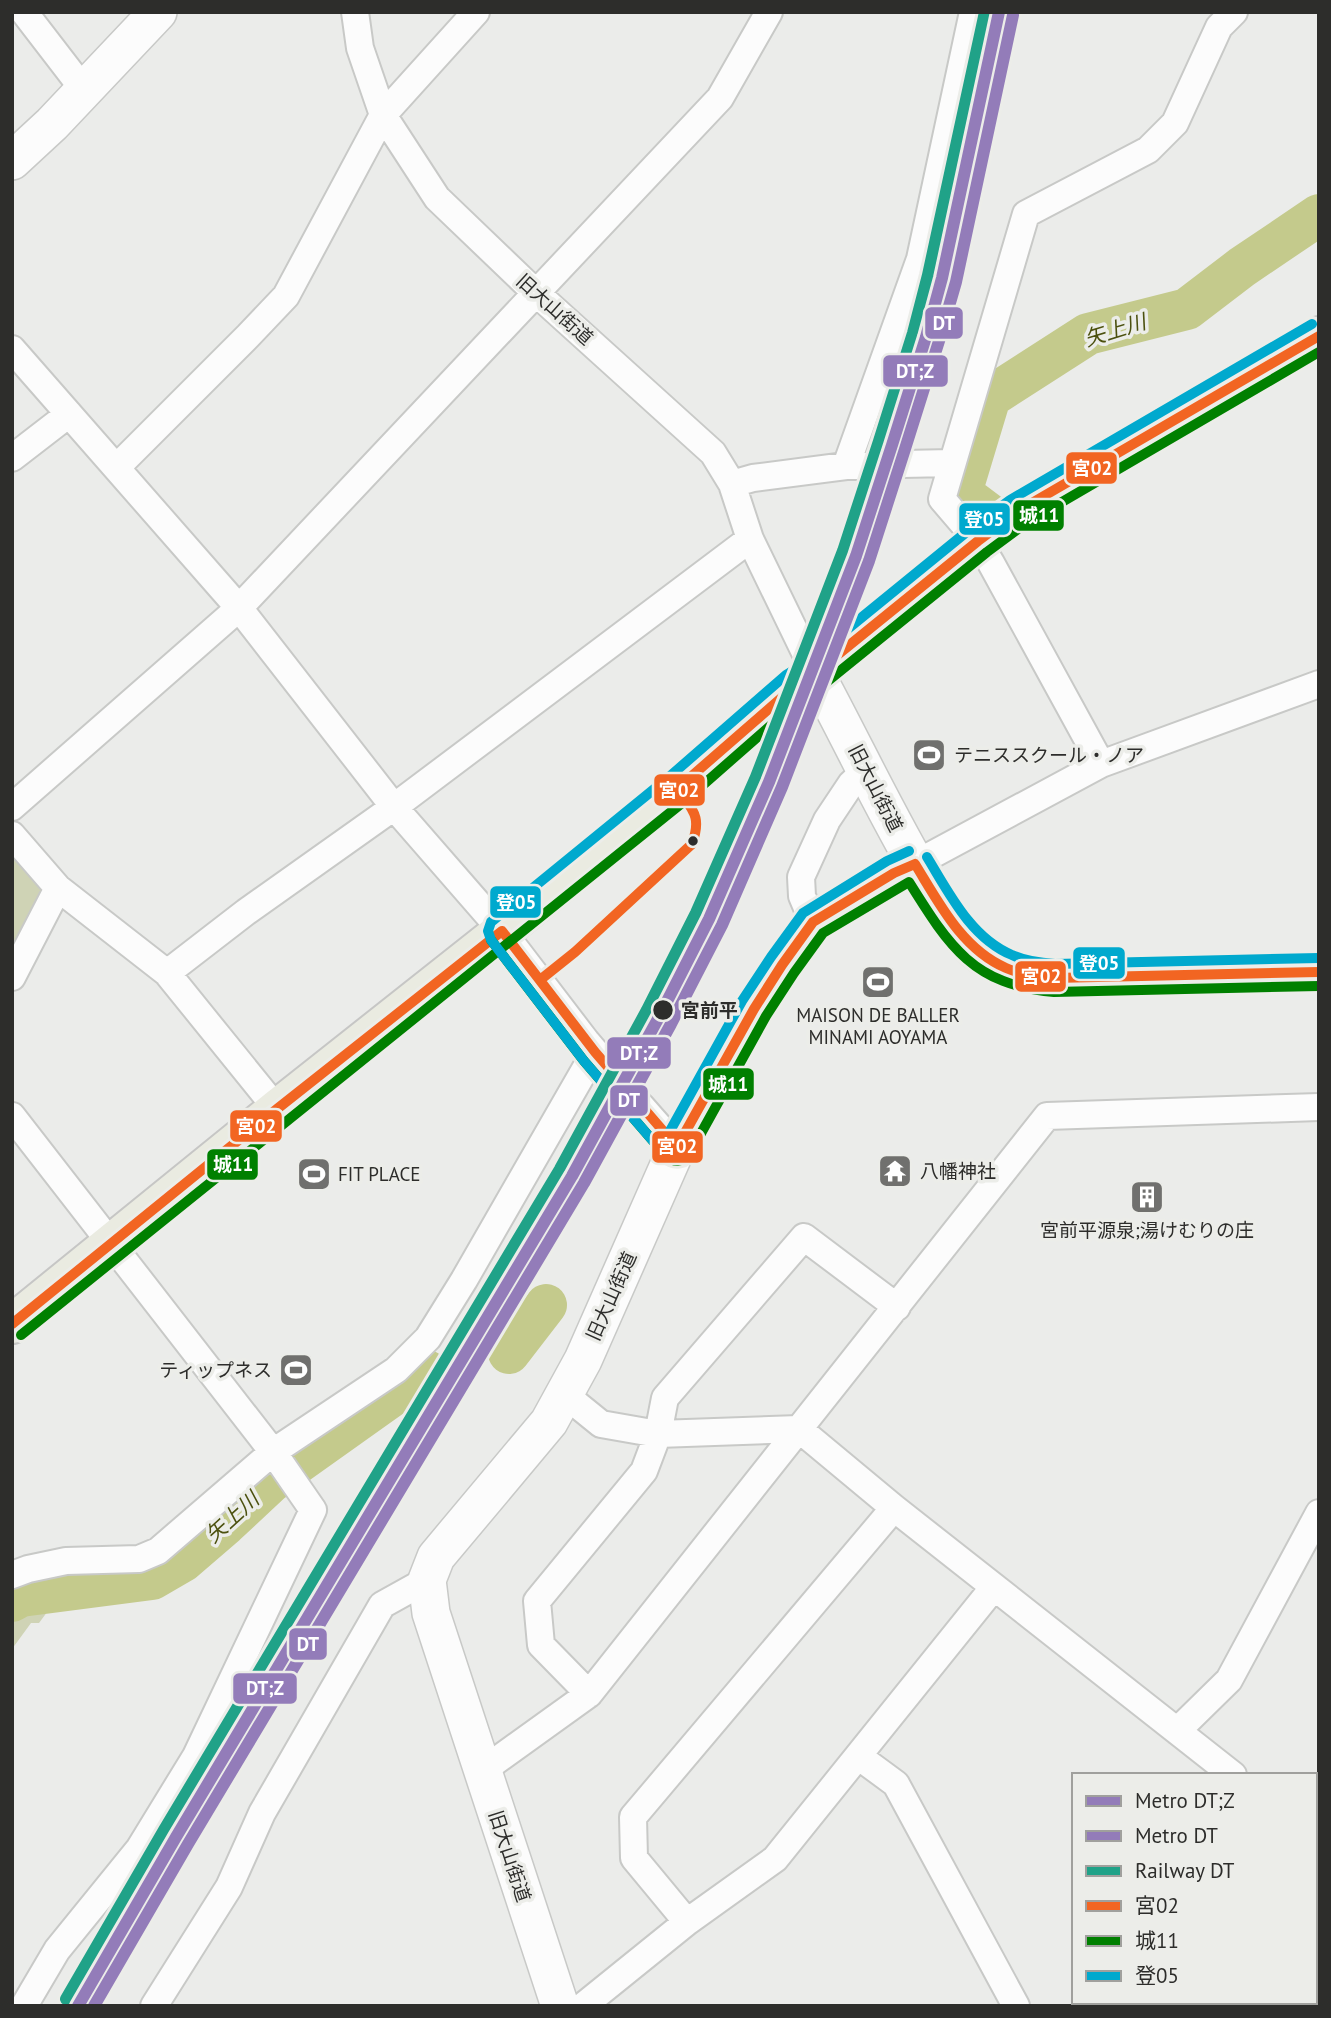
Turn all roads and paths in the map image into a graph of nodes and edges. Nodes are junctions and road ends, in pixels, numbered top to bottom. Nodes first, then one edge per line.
1 (24, 12) edge
2 (158, 12) edge
3 (355, 12) edge
4 (476, 12) edge
5 (769, 12) edge
6 (973, 12) edge
7 (1223, 17) edge
8 (84, 90) junction
9 (383, 115) junction
10 (12, 161) edge
11 (535, 292) junction
12 (1319, 336) edge
13 (12, 349) edge
14 (69, 414) junction
15 (12, 458) edge
16 (952, 463) junction
17 (902, 464) dead end
18 (117, 467) junction
19 (732, 484) junction
20 (750, 539) junction
21 (978, 541) junction
22 (239, 608) junction
23 (815, 673) junction
24 (1319, 684) edge
25 (1101, 764) junction
26 (866, 770) junction
27 (12, 807) edge
28 (394, 807) junction
29 (12, 835) edge
30 (915, 864) junction
31 (58, 888) junction
32 (813, 922) junction
33 (502, 931) junction
34 (1319, 972) edge
35 (167, 973) junction
36 (12, 977) edge
37 (594, 1052) junction
38 (620, 1081) dead end
39 (641, 1106) dead end
40 (1319, 1107) edge
41 (277, 1109) junction
42 (12, 1116) edge
43 (677, 1147) junction
44 (111, 1244) junction
45 (897, 1307) junction
46 (12, 1324) edge
47 (564, 1394) junction
48 (800, 1429) junction
49 (658, 1434) junction
50 (283, 1466) junction
51 (894, 1508) junction
52 (1319, 1513) edge
53 (12, 1575) edge
54 (427, 1580) junction
55 (994, 1587) junction
56 (589, 1694) junction
57 (1177, 1731) junction
58 (858, 1756) junction
59 (482, 1771) junction
60 (1230, 1773) edge
61 (687, 1922) junction
62 (24, 2006) edge
63 (154, 2006) edge
64 (560, 2006) edge
65 (583, 2006) edge
66 (1016, 2006) edge

1 - 8 street
2 - 8 street
3 - 9 street, 旧大山街道
4 - 9 street
5 - 11 street
6 - 19 street
7 - 16 street
8 - 10 street
9 - 11 street, 旧大山街道
9 - 18 street
11 - 19 street, 旧大山街道
11 - 22 street
12 - 21 main road
13 - 14 street
14 - 15 street
14 - 18 street
16 - 17 street
16 - 21 street
18 - 22 street
19 - 20 street, 旧大山街道
20 - 23 street, 旧大山街道
20 - 28 street
21 - 23 main road
21 - 25 street
22 - 27 street
22 - 28 street
23 - 26 street, 旧大山街道
23 - 33 main road
24 - 25 street
25 - 30 street
26 - 30 street, 旧大山街道
26 - 32 street
28 - 33 street
28 - 35 street
29 - 31 street
30 - 32 street, 旧大山街道
30 - 34 street
31 - 35 street
31 - 36 street
32 - 43 street, 旧大山街道
33 - 37 street
33 - 41 main road
35 - 41 street
37 - 38 street
37 - 50 street
39 - 43 street
40 - 45 street
41 - 44 main road
42 - 44 street
43 - 47 street, 旧大山街道
44 - 46 main road
44 - 50 street
45 - 48 street
45 - 49 street
47 - 49 street
47 - 54 street, 旧大山街道
48 - 49 street
48 - 51 street
48 - 56 street
49 - 56 street
50 - 53 street
50 - 62 street
51 - 55 street
51 - 61 street
52 - 57 street
54 - 59 street, 旧大山街道
54 - 63 street
55 - 57 street
55 - 58 street
56 - 59 street
57 - 60 street
58 - 61 street
58 - 66 street
59 - 64 street, 旧大山街道
61 - 65 street

